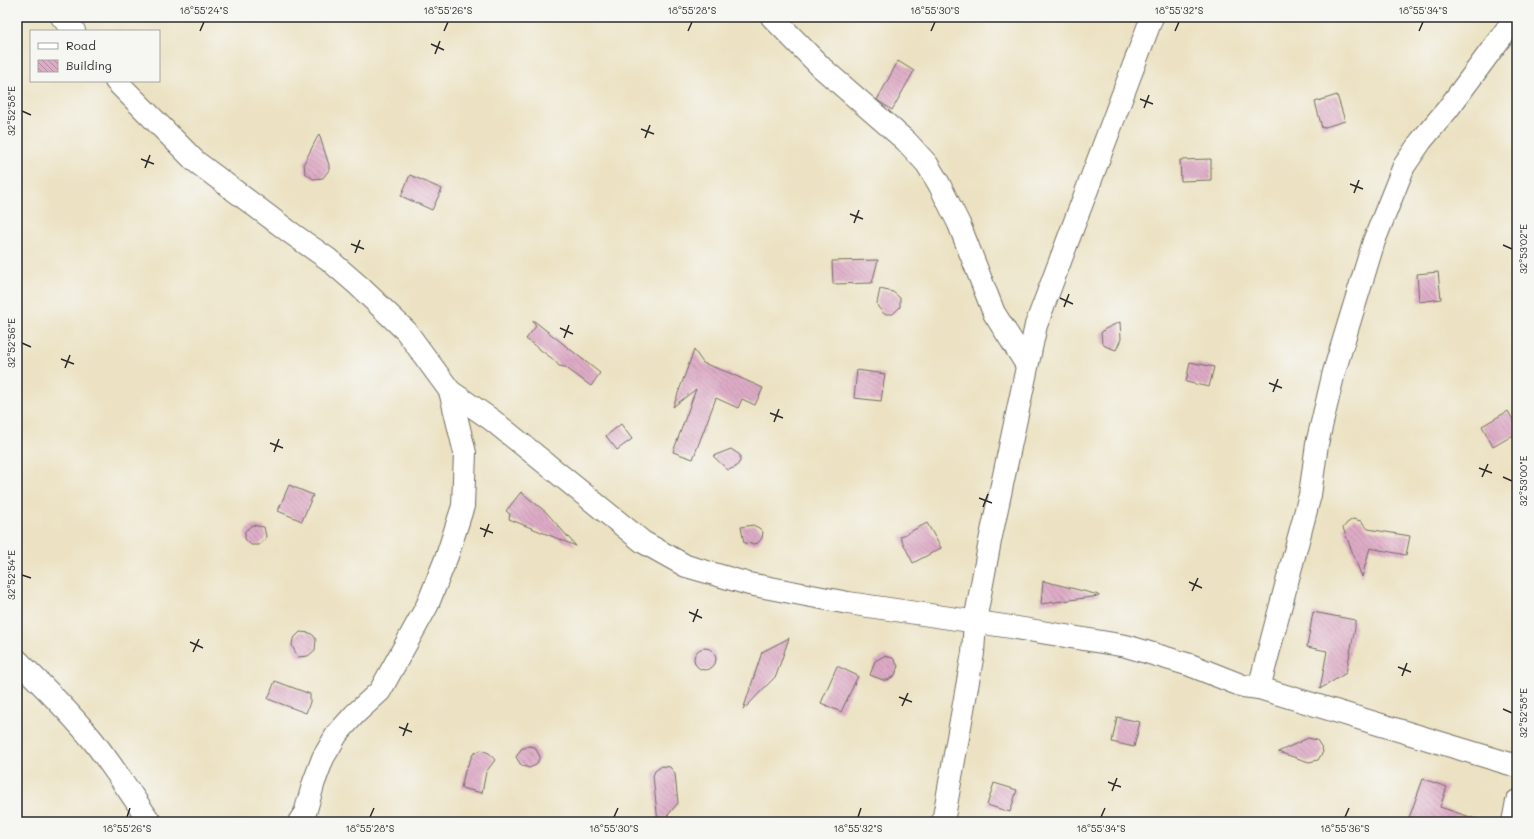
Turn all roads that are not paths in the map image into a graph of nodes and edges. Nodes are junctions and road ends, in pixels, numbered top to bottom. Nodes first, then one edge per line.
1 (62, 17) edge
2 (772, 17) edge
3 (1152, 17) edge
4 (1516, 17) edge
5 (73, 30) edge
6 (117, 82) edge
7 (1027, 366) junction
8 (450, 391) junction
9 (975, 621) junction
10 (17, 660) edge
11 (1259, 688) junction
12 (1517, 766) edge
13 (1517, 801) edge
14 (150, 822) edge
15 (299, 822) edge
16 (943, 822) edge
17 (1513, 822) edge

1 - 5 street
2 - 7 street
3 - 7 street
4 - 11 street
6 - 8 street
7 - 9 street
8 - 9 street
8 - 15 street
9 - 11 street
9 - 16 street
10 - 14 street
11 - 12 street
13 - 17 street

